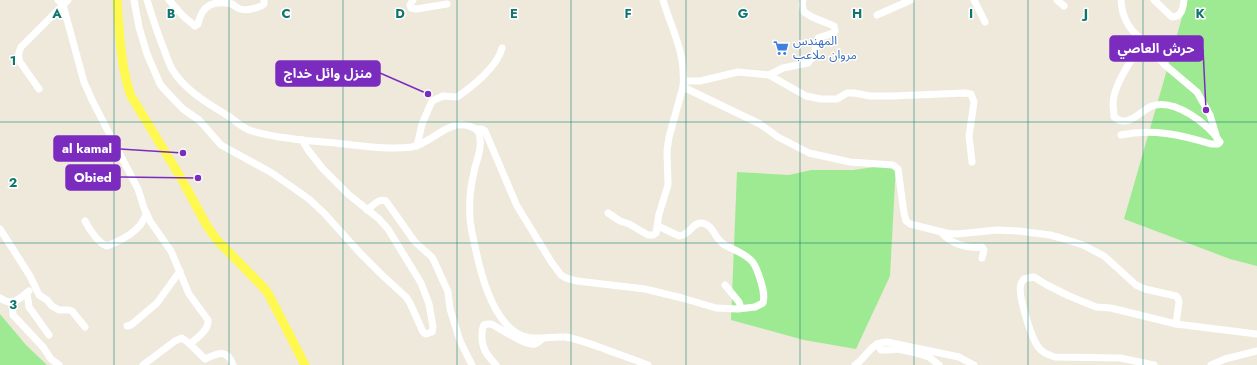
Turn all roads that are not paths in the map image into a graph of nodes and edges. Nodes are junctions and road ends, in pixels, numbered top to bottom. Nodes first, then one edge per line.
1 (117, 0) edge
2 (134, 0) edge
3 (147, 0) edge
4 (169, 0) edge
5 (264, 0) edge
6 (413, 0) edge
7 (663, 0) edge
8 (803, 0) edge
9 (911, 0) edge
10 (974, 0) edge
11 (1057, 0) edge
12 (1121, 0) edge
13 (1154, 0) edge
14 (1184, 0) edge
15 (63, 2) edge
16 (447, 4) dead end
17 (1064, 6) dead end
18 (877, 15) dead end
19 (985, 22) dead end
20 (1142, 44) junction
21 (502, 48) dead end
22 (769, 75) junction
23 (684, 84) junction
24 (39, 89) dead end
25 (476, 129) junction
26 (1121, 134) dead end
27 (1216, 135) junction
28 (302, 140) junction
29 (417, 146) junction
30 (972, 162) dead end
31 (367, 210) junction
32 (608, 213) dead end
33 (146, 214) junction
34 (85, 221) dead end
35 (658, 226) junction
36 (0, 229) edge
37 (941, 232) junction
38 (982, 258) dead end
39 (180, 271) junction
40 (725, 286) dead end
41 (35, 287) junction
42 (27, 293) junction
43 (0, 298) edge
44 (14, 302) junction
45 (29, 307) junction
46 (740, 308) junction
47 (1176, 324) junction
48 (126, 326) dead end
49 (85, 327) dead end
50 (1257, 334) edge
51 (50, 335) dead end
52 (542, 339) junction
53 (190, 344) junction
54 (877, 344) junction
55 (1257, 351) edge
56 (207, 362) edge
57 (59, 365) edge
58 (143, 365) edge
59 (233, 365) edge
60 (305, 365) edge
61 (472, 365) edge
62 (496, 365) edge
63 (648, 365) edge
64 (855, 365) edge
65 (939, 365) edge
66 (974, 365) edge
67 (1154, 365) edge
68 (1211, 365) edge

1 - 60 main road
2 - 31 street
3 - 28 street
4 - 5 street
6 - 16 street
7 - 23 street
8 - 22 street
9 - 18 street
10 - 19 street
11 - 17 street
12 - 20 street
13 - 14 street
15 - 24 street
15 - 33 street
20 - 27 street
20 - 27 street
21 - 29 street
22 - 23 street
22 - 30 street
23 - 35 street
23 - 37 street
25 - 29 street
25 - 46 street
25 - 52 street
26 - 27 street
28 - 29 street
28 - 31 street
31 - 61 street
32 - 35 street
33 - 34 street
33 - 39 street
35 - 46 street
36 - 41 street
37 - 38 street
37 - 47 street
39 - 48 street
39 - 53 street
40 - 46 street
41 - 42 street
41 - 49 street
42 - 44 street
42 - 45 street
43 - 44 street
44 - 45 street
44 - 57 street
45 - 51 street
47 - 50 street
47 - 67 street
52 - 62 street
52 - 63 street
53 - 56 street
53 - 58 street
54 - 64 street
54 - 65 street
54 - 66 street
55 - 68 street
56 - 59 street

